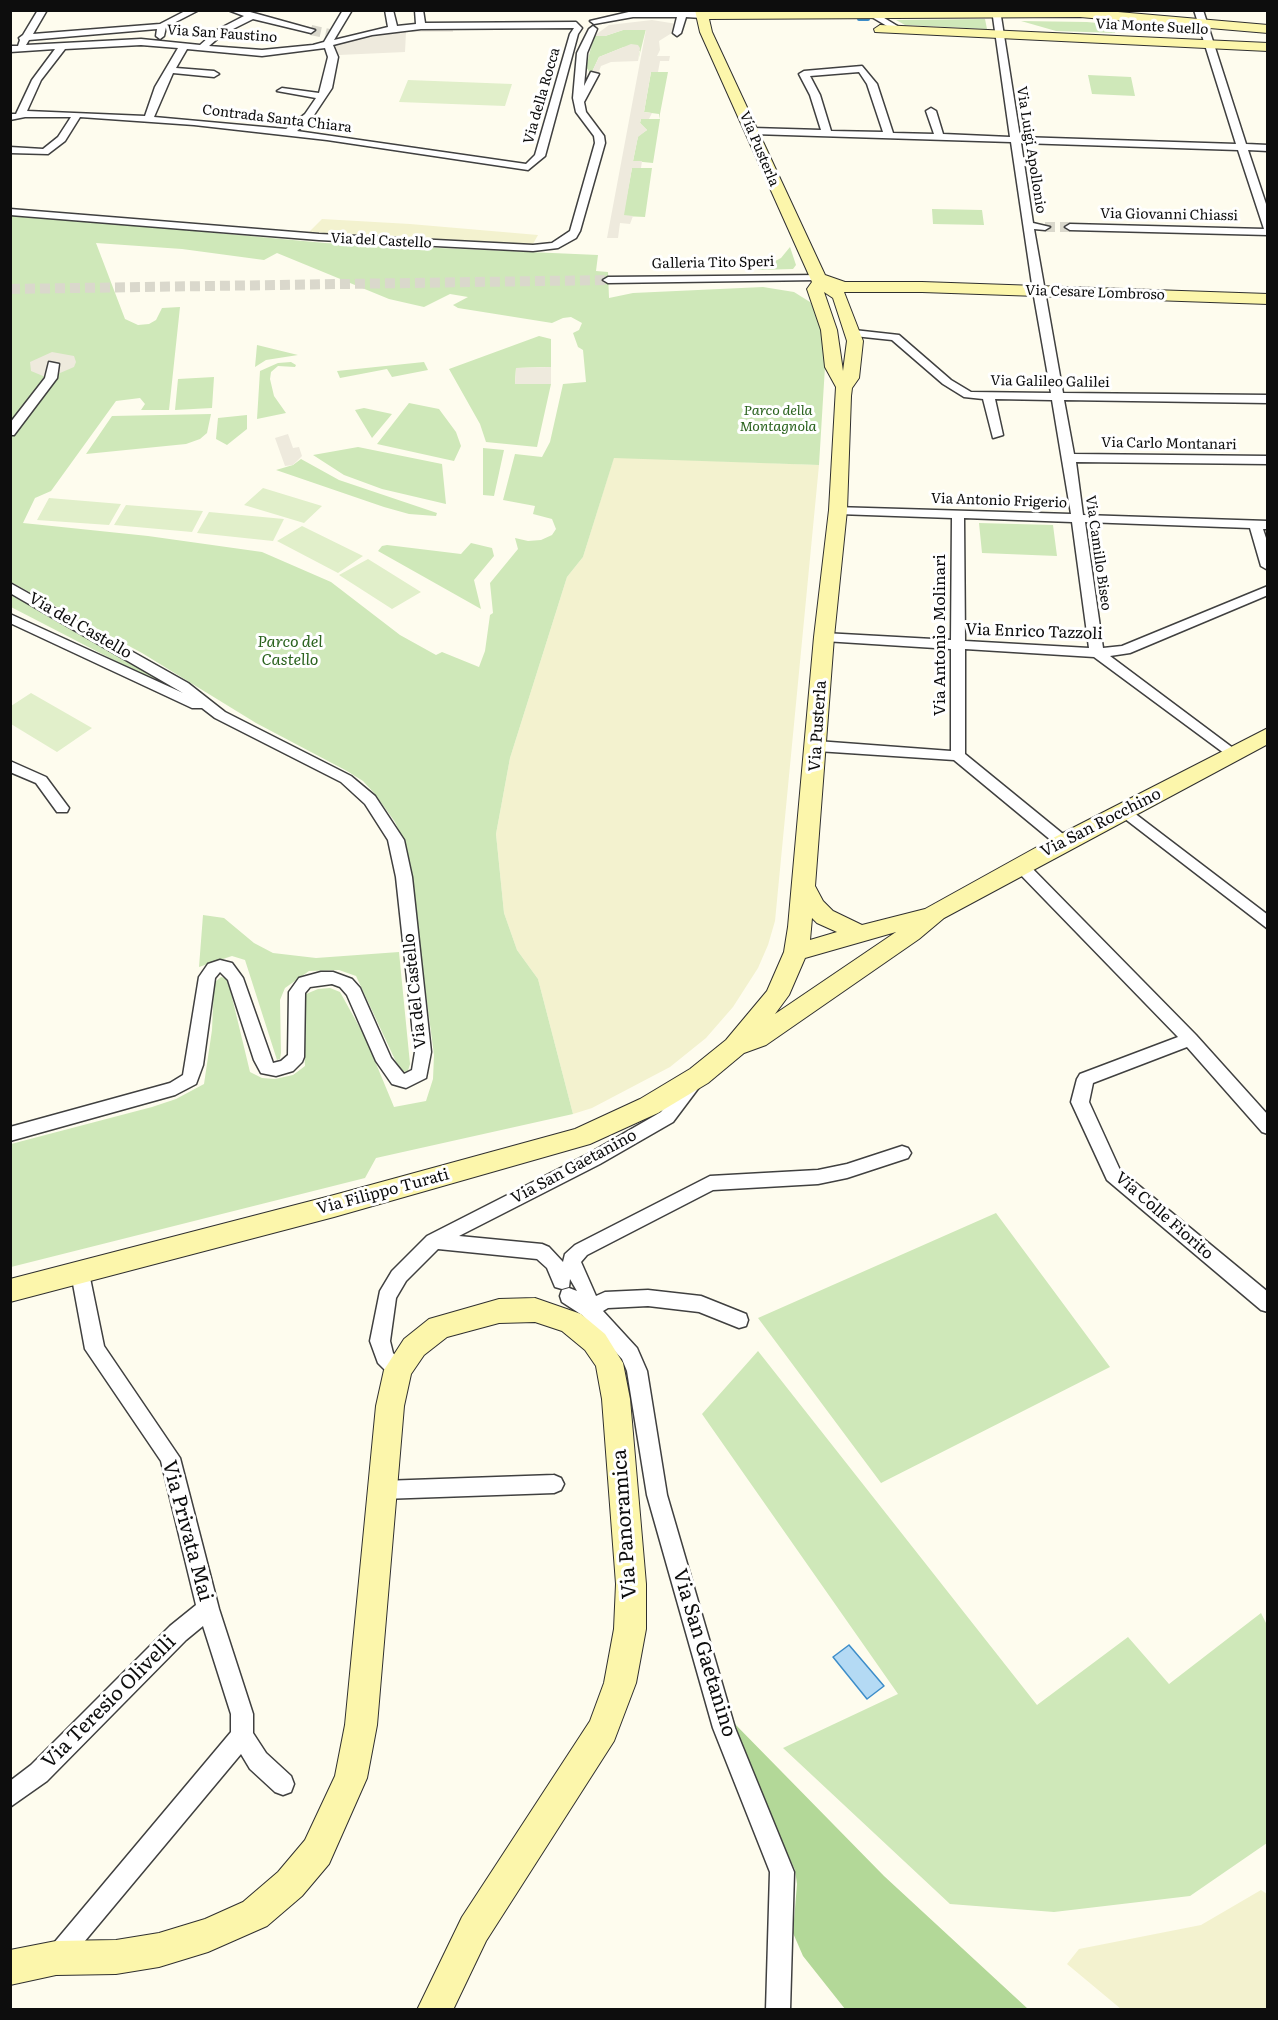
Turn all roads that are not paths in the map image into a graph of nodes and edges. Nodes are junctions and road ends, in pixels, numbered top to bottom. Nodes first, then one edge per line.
1 (43, 10) edge
2 (232, 10) edge
3 (348, 10) edge
4 (389, 10) edge
5 (419, 10) edge
6 (1198, 10) edge
7 (194, 11) edge
8 (866, 12) edge
9 (996, 12) edge
10 (608, 14) edge
11 (252, 16) junction
12 (682, 17) junction
13 (703, 19) edge
14 (162, 26) junction
15 (422, 26) junction
16 (1203, 26) junction
17 (586, 27) edge
18 (813, 28) dead end
19 (869, 28) dead end
20 (393, 29) junction
21 (1268, 29) edge
22 (311, 30) tunnel mouth
23 (900, 30) junction
24 (677, 33) dead end
25 (999, 35) junction
26 (10, 38) edge
27 (26, 38) junction
28 (160, 43) junction
29 (328, 44) junction
30 (1209, 45) junction
31 (184, 46) junction
32 (1268, 47) edge
33 (61, 48) junction
34 (201, 48) junction
35 (15, 49) edge
36 (170, 70) junction
37 (214, 74) dead end
38 (594, 74) dead end
39 (282, 91) dead end
40 (322, 96) junction
41 (580, 104) junction
42 (931, 111) dead end
43 (21, 114) junction
44 (77, 114) junction
45 (10, 117) edge
46 (149, 118) junction
47 (753, 131) junction
48 (289, 132) junction
49 (827, 133) junction
50 (889, 135) junction
51 (939, 136) junction
52 (1016, 140) junction
53 (1242, 147) junction
54 (1268, 148) edge
55 (10, 150) edge
56 (528, 167) joint
57 (10, 212) edge
58 (1029, 226) junction
59 (1045, 227) tunnel mouth
60 (1070, 227) tunnel mouth
61 (1268, 230) edge
62 (756, 278) junction
63 (608, 280) tunnel mouth
64 (818, 283) junction
65 (1038, 291) junction
66 (1268, 299) edge
67 (854, 333) junction
68 (53, 364) dead end
69 (844, 387) junction
70 (988, 396) junction
71 (1059, 398) junction
72 (1268, 399) edge
73 (10, 432) edge
74 (997, 435) dead end
75 (1069, 458) junction
76 (1268, 460) edge
77 (838, 510) junction
78 (958, 514) junction
79 (1078, 519) junction
80 (1261, 525) edge
81 (1268, 566) edge
82 (10, 587) edge
83 (1268, 590) edge
84 (10, 618) edge
85 (824, 637) junction
86 (957, 646) junction
87 (1097, 653) junction
88 (220, 715) junction
89 (1268, 735) edge
90 (817, 746) junction
91 (1232, 754) junction
92 (957, 756) junction
93 (10, 766) edge
94 (62, 808) dead end
95 (1125, 811) junction
96 (1062, 842) junction
97 (1020, 865) junction
98 (803, 884) junction
99 (936, 912) junction
100 (1268, 924) edge
101 (863, 935) junction
102 (796, 952) junction
103 (1190, 1039) junction
104 (735, 1047) junction
105 (699, 1076) junction
106 (1267, 1126) edge
107 (10, 1134) edge
108 (902, 1153) dead end
109 (428, 1242) junction
110 (80, 1273) junction
111 (10, 1291) edge
112 (570, 1301) junction
113 (1268, 1304) edge
114 (740, 1320) dead end
115 (398, 1370) junction
116 (554, 1484) dead end
117 (381, 1490) junction
118 (208, 1609) junction
119 (242, 1736) junction
120 (283, 1784) dead end
121 (10, 1796) edge
122 (56, 1958) junction
123 (10, 1968) edge
124 (434, 2010) edge
125 (778, 2010) edge

1 - 27 street
2 - 11 street
3 - 29 street
4 - 20 street
5 - 15 street
6 - 16 street, Via Giovanni Chiassi
7 - 14 street
8 - 9 main road
8 - 13 main road
8 - 23 street
9 - 16 main road
9 - 25 street, Via Luigi Apollonio
10 - 12 street
10 - 17 street
11 - 22 street
11 - 34 street
12 - 13 street
12 - 17 street
12 - 24 street
13 - 18 main road
13 - 47 main road, Via Pusterla
14 - 27 street
14 - 28 street
15 - 17 street, Via San Faustino
15 - 20 street, Via San Faustino
16 - 21 main road
16 - 30 street, Via Giovanni Chiassi
17 - 41 street, Via del Castello
17 - 56 street, Via della Rocca
19 - 23 main road, Via Monte Suello
20 - 29 street, Via San Faustino
23 - 25 main road, Via Monte Suello
25 - 30 main road, Via Monte Suello
25 - 52 street, Via Luigi Apollonio
26 - 27 street
27 - 35 street
28 - 31 street, Via San Faustino
28 - 33 street, Via San Faustino
29 - 34 street, Via San Faustino
29 - 40 street
30 - 32 main road, Via Monte Suello
30 - 53 street, Via Giovanni Chiassi
31 - 34 street, Via San Faustino
31 - 36 street
33 - 35 street, Via San Faustino
33 - 43 street
36 - 37 street
36 - 46 street
38 - 41 street
39 - 40 street
40 - 48 street
41 - 57 street, Via del Castello
42 - 51 street
43 - 44 street, Contrada Santa Chiara
43 - 45 street, Contrada Santa Chiara
44 - 46 street, Contrada Santa Chiara
44 - 55 street
46 - 48 street, Contrada Santa Chiara
47 - 49 street
47 - 64 main road, Via Pusterla
48 - 56 street, Contrada Santa Chiara
49 - 50 street
49 - 50 street
50 - 51 street
51 - 52 street
52 - 53 street
52 - 58 street, Via Luigi Apollonio
53 - 54 street
53 - 61 street, Via Giovanni Chiassi
58 - 59 street
58 - 65 street, Via Luigi Apollonio
60 - 61 street, Via Giovanni Chiassi
62 - 63 street, Galleria Tito Speri
62 - 64 street, Galleria Tito Speri
62 - 64 street
64 - 65 main road, Via Cesare Lombroso
64 - 67 main road, Via Pusterla
64 - 69 main road, Via Pusterla
65 - 66 main road, Via Cesare Lombroso
65 - 71 street, Via Camillo Biseo
67 - 69 main road, Via Pusterla
67 - 70 street, Via Galileo Galilei
68 - 73 street
69 - 77 main road, Via Pusterla
70 - 71 street, Via Galileo Galilei
70 - 74 street
71 - 72 street, Via Galileo Galilei
71 - 75 street, Via Camillo Biseo
75 - 76 street, Via Carlo Montanari
75 - 79 street, Via Camillo Biseo
77 - 78 street, Via Antonio Frigerio
77 - 85 main road, Via Pusterla
78 - 79 street, Via Antonio Frigerio
78 - 86 street, Via Antonio Molinari
79 - 80 street, Via Antonio Frigerio
79 - 87 street, Via Camillo Biseo
80 - 81 street
82 - 88 street, Via del Castello
83 - 87 street, Via Enrico Tazzoli
84 - 88 street
85 - 86 street, Via Enrico Tazzoli
85 - 90 main road, Via Pusterla
86 - 87 street, Via Enrico Tazzoli
86 - 92 street, Via Antonio Molinari
87 - 91 street
88 - 107 street, Via del Castello
89 - 91 main road, Via San Rocchino
90 - 92 street
90 - 98 main road, Via Pusterla
91 - 95 main road, Via San Rocchino
92 - 96 street
93 - 94 street
95 - 96 main road, Via San Rocchino
95 - 100 street
96 - 97 main road, Via San Rocchino
97 - 99 main road, Via San Rocchino
97 - 103 street
98 - 101 main road
98 - 102 main road, Via Pusterla
99 - 101 main road, Via San Rocchino
99 - 104 main road, Via San Rocchino
101 - 102 main road, Via San Rocchino
102 - 104 main road, Via Pusterla
103 - 106 street
103 - 113 street, Via Colle Fiorito
104 - 105 main road, Via Filippo Turati
105 - 109 street, Via San Gaetanino
105 - 110 main road, Via Filippo Turati
108 - 112 street, Via San Gaetanino
109 - 112 street, Via San Gaetanino
109 - 115 street, Via San Gaetanino
110 - 111 main road, Via Filippo Turati
110 - 118 street, Via Privata Mai
112 - 114 street
112 - 115 main road, Via Panoramica
112 - 124 main road, Via Panoramica
112 - 125 street, Via San Gaetanino
115 - 117 main road, Via Panoramica
116 - 117 street
117 - 122 main road, Via Panoramica
118 - 119 street, Via Privata Mai
118 - 121 street, Via Teresio Olivelli
119 - 120 street, Via Privata Mai
119 - 122 street
122 - 123 main road, Via Panoramica

